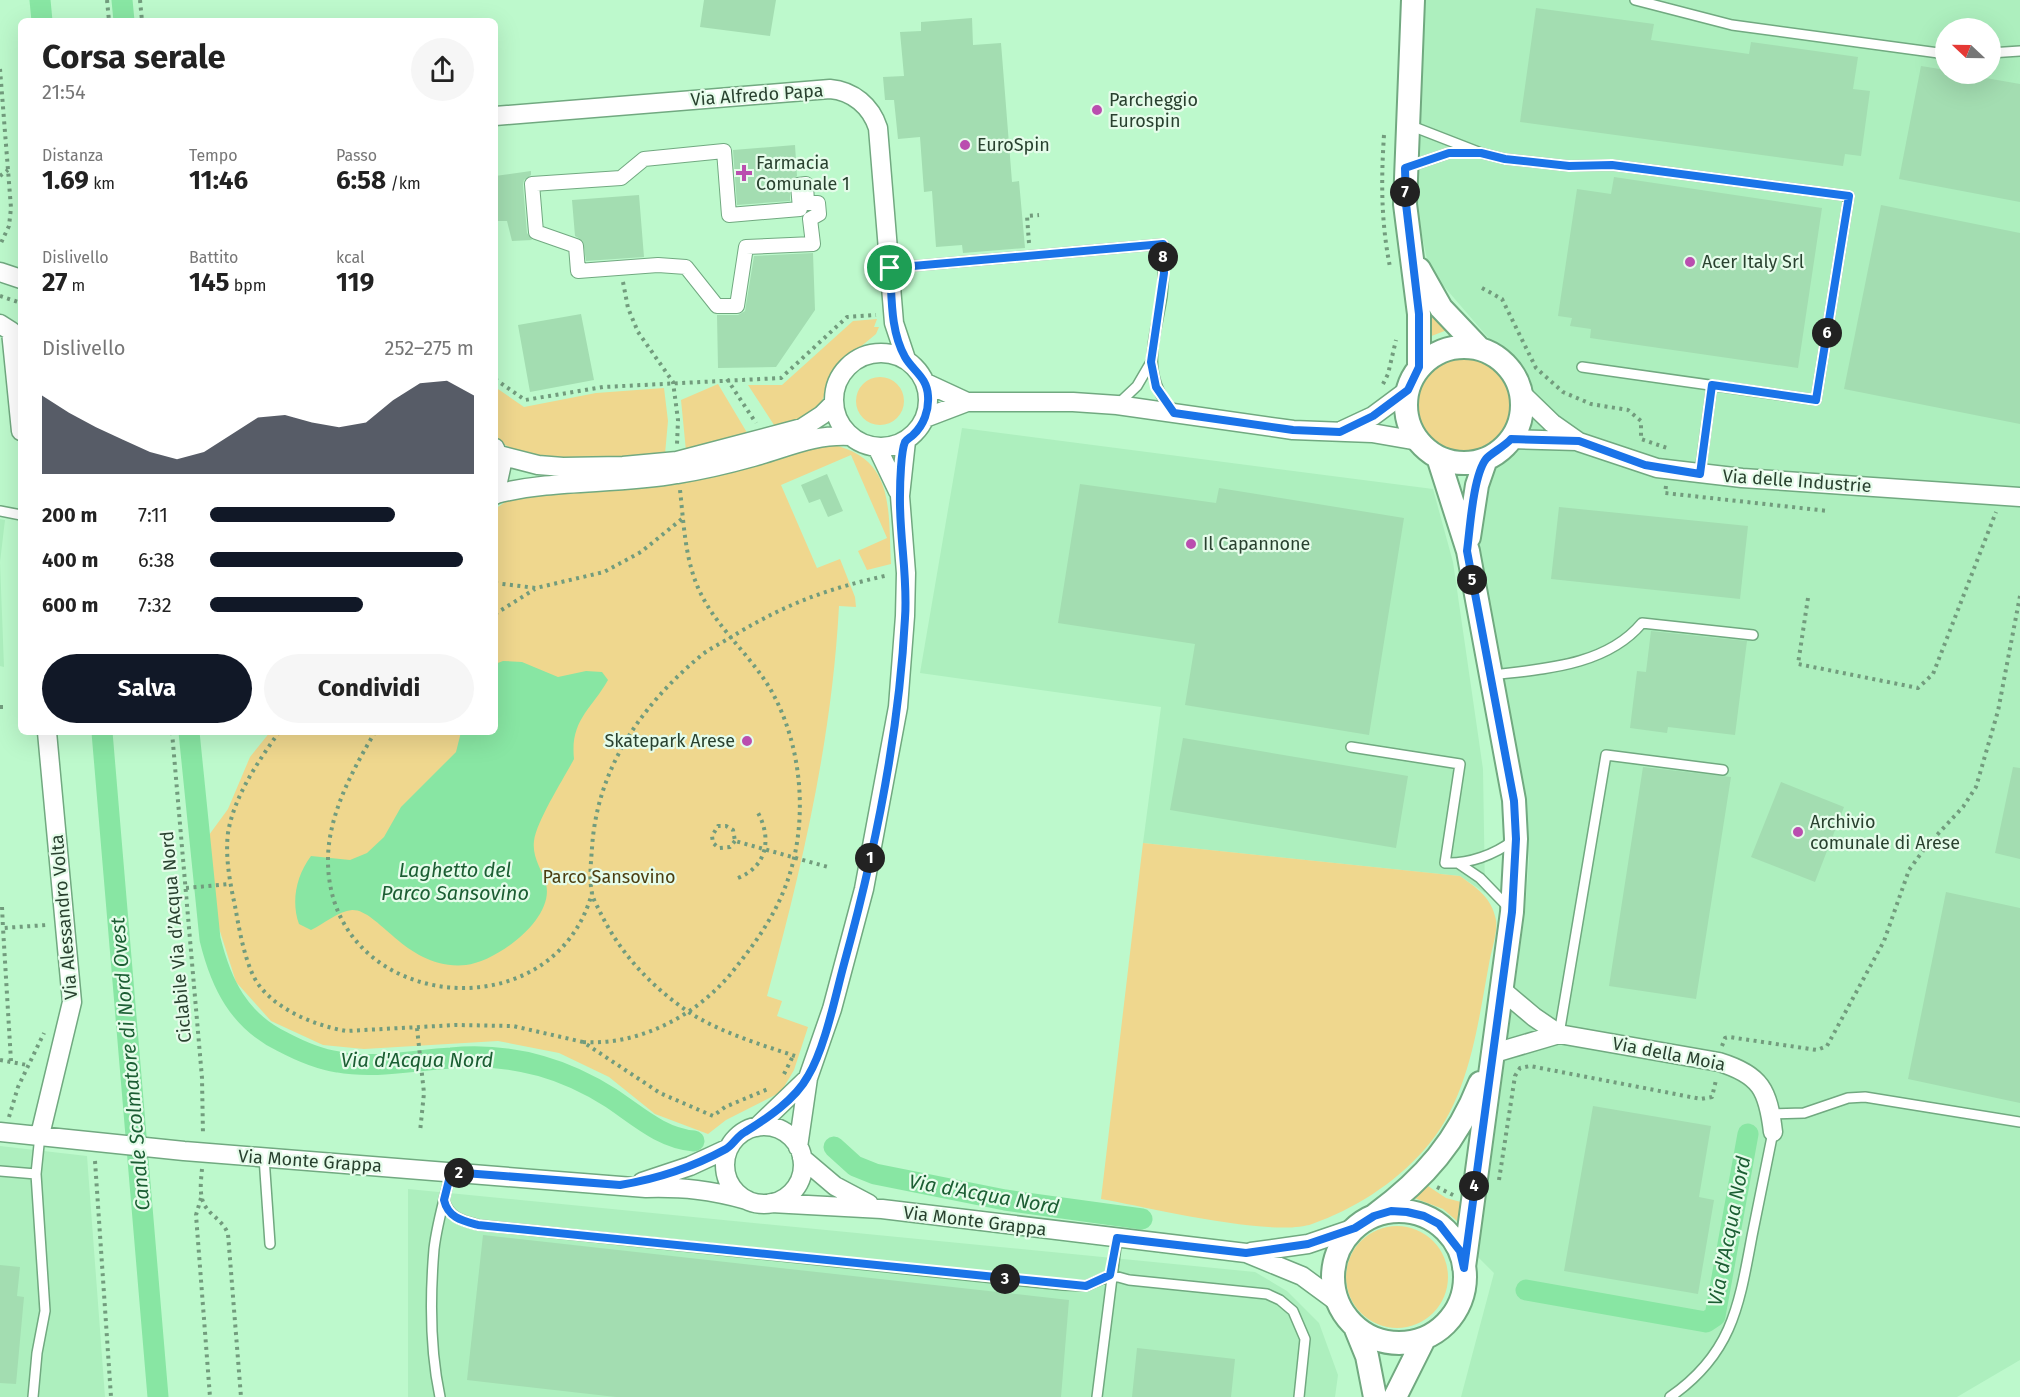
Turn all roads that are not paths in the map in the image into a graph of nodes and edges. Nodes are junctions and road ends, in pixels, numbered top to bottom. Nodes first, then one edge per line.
1 (1413, 0) edge
2 (1635, 0) edge
3 (2020, 51) edge
4 (2001, 52) edge
5 (1935, 53) edge
6 (498, 116) edge
7 (1407, 124) junction
8 (1481, 153) junction
9 (1405, 168) junction
10 (1412, 255) junction
11 (624, 267) joint
12 (890, 268) junction
13 (0, 272) edge
14 (18, 278) edge
15 (888, 319) junction
16 (0, 324) edge
17 (1479, 348) junction
18 (877, 352) junction
19 (906, 359) junction
20 (1151, 362) junction
21 (1419, 367) junction
22 (1582, 367) dead end
23 (926, 383) junction
24 (1712, 385) junction
25 (1408, 390) junction
26 (1521, 393) junction
27 (18, 401) edge
28 (967, 402) junction
29 (834, 403) junction
30 (1117, 405) junction
31 (1174, 413) junction
32 (925, 418) junction
33 (1340, 432) junction
34 (850, 436) junction
35 (1511, 439) junction
36 (906, 441) junction
37 (1418, 441) junction
38 (1579, 441) junction
39 (877, 447) junction
40 (498, 451) edge
41 (498, 455) edge
42 (1438, 457) junction
43 (1486, 459) junction
44 (1700, 474) junction
45 (498, 481) edge
46 (498, 493) edge
47 (900, 496) junction
48 (2011, 496) edge
49 (0, 511) edge
50 (18, 514) edge
51 (1467, 551) junction
52 (1753, 635) dead end
53 (1490, 675) junction
54 (47, 735) edge
55 (1351, 747) dead end
56 (1723, 770) dead end
57 (1516, 839) junction
58 (1458, 863) junction
59 (1512, 912) junction
60 (1502, 990) junction
61 (1559, 1034) junction
62 (1491, 1054) junction
63 (808, 1078) junction
64 (1771, 1114) junction
65 (2020, 1122) edge
66 (757, 1126) junction
67 (4, 1132) edge
68 (1773, 1132) joint
69 (40, 1135) junction
70 (729, 1148) junction
71 (800, 1152) junction
72 (264, 1158) junction
73 (0, 1171) edge
74 (451, 1172) junction
75 (36, 1174) junction
76 (620, 1185) junction
77 (444, 1200) junction
78 (747, 1200) junction
79 (771, 1203) junction
80 (882, 1209) junction
81 (1374, 1216) junction
82 (1355, 1228) junction
83 (1117, 1238) junction
84 (270, 1244) dead end
85 (1246, 1253) junction
86 (1464, 1268) junction
87 (1110, 1275) junction
88 (1336, 1301) junction
89 (1356, 1329) junction
90 (1424, 1339) junction
91 (33, 1397) edge
92 (440, 1397) edge
93 (1097, 1397) edge
94 (1299, 1397) edge
95 (1375, 1397) edge
96 (1395, 1397) edge
97 (1670, 1397) edge

1 - 7 street
2 - 5 lane
3 - 4 lane
6 - 12 street, Via Alfredo Papa
7 - 8 lane
7 - 9 street
8 - 9 lane
8 - 24 lane
9 - 10 street
10 - 17 street
10 - 21 street
11 - 11 street
12 - 15 street, Via Alfredo Papa
12 - 20 lane
13 - 14 street
15 - 18 street
15 - 19 street, Via Alfredo Papa
16 - 27 street
17 - 21 street
17 - 26 street
18 - 19 street
18 - 29 street
19 - 23 street
20 - 30 lane
20 - 31 lane
21 - 25 street
22 - 24 lane
23 - 28 street
23 - 32 street
24 - 44 lane
25 - 33 street
25 - 37 street
26 - 35 street
26 - 38 street, Via delle Industrie
28 - 30 street
28 - 32 street
29 - 34 street
29 - 40 street
30 - 31 street
31 - 33 street
32 - 36 street
33 - 37 street
34 - 39 street
34 - 46 street
35 - 38 street, Via delle Industrie
35 - 43 street
36 - 39 street
36 - 47 street
37 - 42 street
38 - 44 street, Via delle Industrie
39 - 47 street
41 - 45 street
42 - 43 street
42 - 51 street
43 - 51 street
44 - 48 street, Via delle Industrie
47 - 63 street
49 - 50 lane
51 - 53 street
52 - 53 lane
53 - 57 street
54 - 69 street, Via Alessandro Volta
55 - 58 lane
56 - 61 lane
57 - 58 lane
57 - 59 street
58 - 59 lane
59 - 60 street
60 - 61 street, Via della Moia
60 - 62 street
61 - 62 street, Via della Moia
61 - 64 street, Via della Moia
62 - 81 street
62 - 86 street
63 - 66 street
63 - 71 street
64 - 65 lane
64 - 68 street, Via della Moia
66 - 70 street
66 - 71 street
67 - 69 street, Via Monte Grappa
68 - 97 lane
69 - 72 street, Via Monte Grappa
69 - 75 lane
70 - 76 street, Via Monte Grappa
70 - 78 street
71 - 79 street
71 - 80 street, Via Monte Grappa
72 - 74 street, Via Monte Grappa
72 - 84 lane
73 - 75 lane
74 - 76 street, Via Monte Grappa
74 - 77 lane
75 - 91 lane
76 - 78 street, Via Monte Grappa
77 - 87 lane
77 - 92 lane
78 - 79 street
79 - 80 street, Via Monte Grappa
80 - 83 street, Via Monte Grappa
81 - 82 street
81 - 86 street
82 - 85 street, Via Monte Grappa
82 - 88 street
83 - 85 street, Via Monte Grappa
83 - 87 lane
85 - 88 street, Via Monte Grappa
86 - 90 street
87 - 93 lane
87 - 94 lane
88 - 89 street
89 - 90 street
89 - 95 street
90 - 96 street

